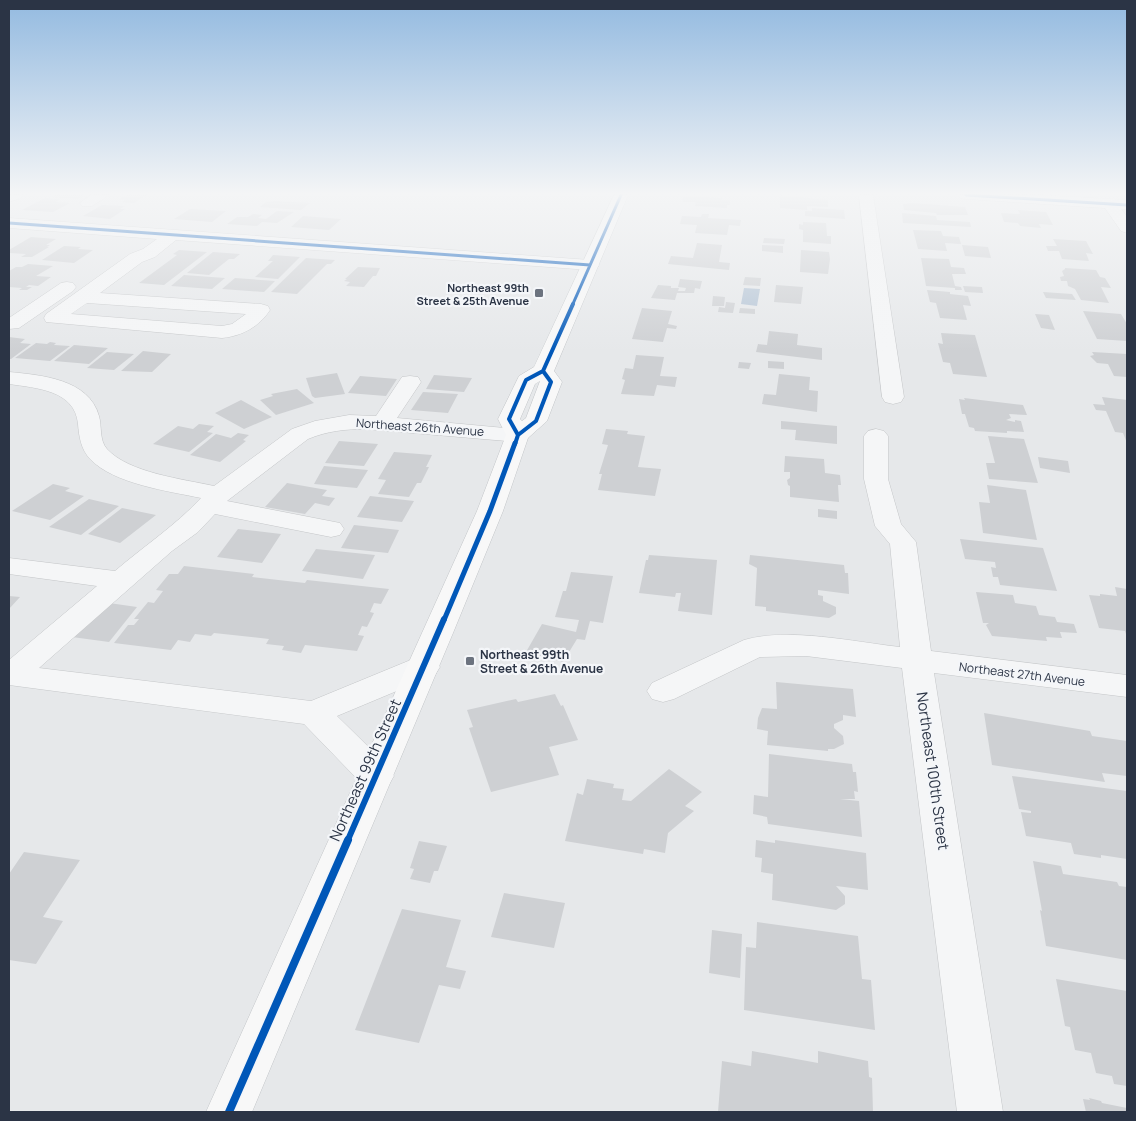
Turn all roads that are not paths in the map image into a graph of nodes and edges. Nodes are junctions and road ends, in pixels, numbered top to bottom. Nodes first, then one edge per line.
1 (123, 247) edge
2 (156, 247) edge
3 (344, 247) edge
4 (598, 247) edge
5 (873, 247) edge
6 (108, 258) dead end
7 (590, 265) junction
8 (84, 274) dead end
9 (82, 297) junction
10 (12, 324) dead end
11 (9, 378) edge
12 (410, 382) dead end
13 (893, 397) dead end
14 (382, 423) junction
15 (518, 435) junction
16 (876, 436) dead end
17 (214, 500) junction
18 (332, 529) dead end
19 (9, 566) edge
20 (121, 580) junction
21 (917, 661) junction
22 (424, 667) junction
23 (10, 677) edge
24 (1127, 686) edge
25 (663, 691) dead end
26 (313, 713) junction
27 (376, 776) junction
28 (229, 1112) edge
29 (980, 1112) edge

1 - 6 street
2 - 9 street
3 - 7 street
4 - 7 main road, Northeast 99th Street
5 - 13 street
7 - 15 main road, Northeast 99th Street
8 - 10 street
9 - 9 street
11 - 17 street
12 - 14 street
14 - 15 street, Northeast 26th Avenue
14 - 17 street, Northeast 26th Avenue
15 - 22 main road, Northeast 99th Street
16 - 21 street, Northeast 100th Street
17 - 18 street
17 - 20 street, Northeast 26th Avenue
19 - 20 street
20 - 23 street, Northeast 26th Avenue
21 - 24 street, Northeast 27th Avenue
21 - 25 street, Northeast 27th Avenue
21 - 29 street, Northeast 100th Street
22 - 26 street
22 - 27 main road, Northeast 99th Street
23 - 26 street
26 - 27 street
27 - 28 main road, Northeast 99th Street

